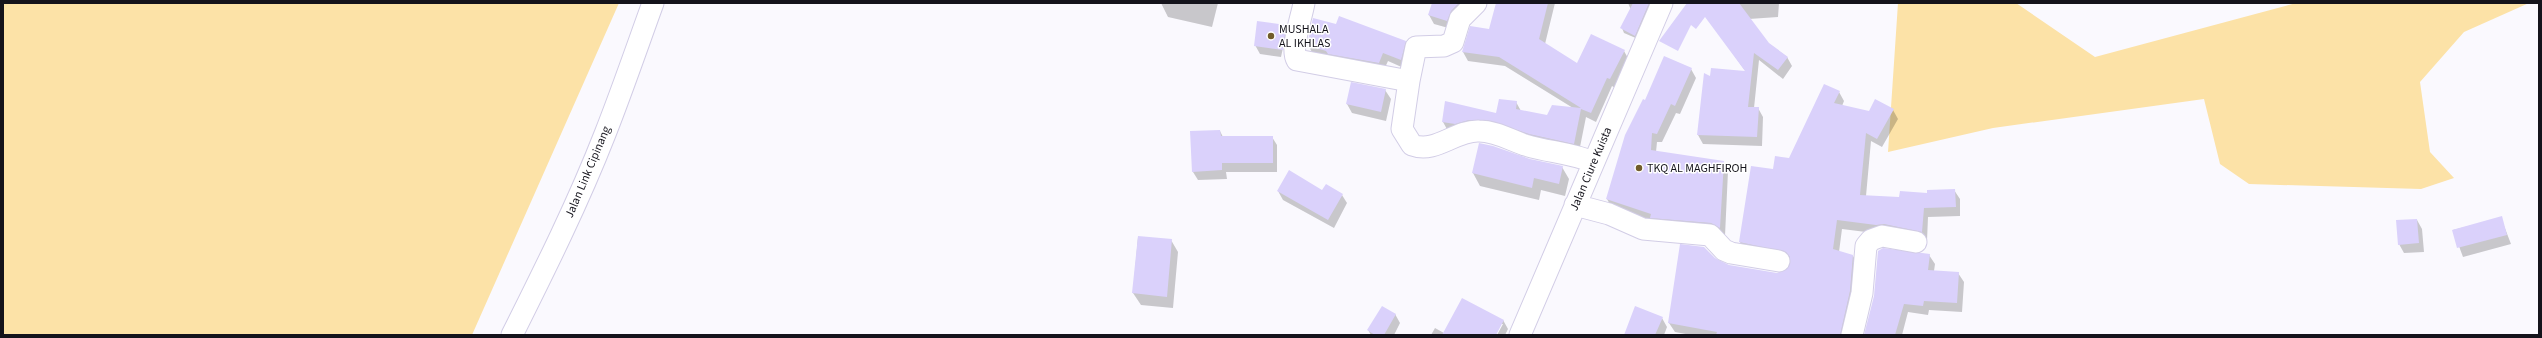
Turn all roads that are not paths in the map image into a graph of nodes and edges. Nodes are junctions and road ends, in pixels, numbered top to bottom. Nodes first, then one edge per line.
1 (653, 3) edge
2 (1304, 3) edge
3 (1476, 3) edge
4 (1662, 3) edge
5 (1409, 81) junction
6 (1593, 162) junction
7 (1575, 205) junction
8 (1916, 242) dead end
9 (1779, 261) dead end
10 (512, 335) edge
11 (1520, 335) edge
12 (1852, 335) edge

1 - 10 street, Jalan Link Cipinang
2 - 5 street
3 - 5 street
4 - 6 street, Jalan Ciure Kuista
5 - 6 street
6 - 7 street, Jalan Ciure Kuista
7 - 9 street
7 - 11 street, Jalan Ciure Kuista
8 - 12 street

